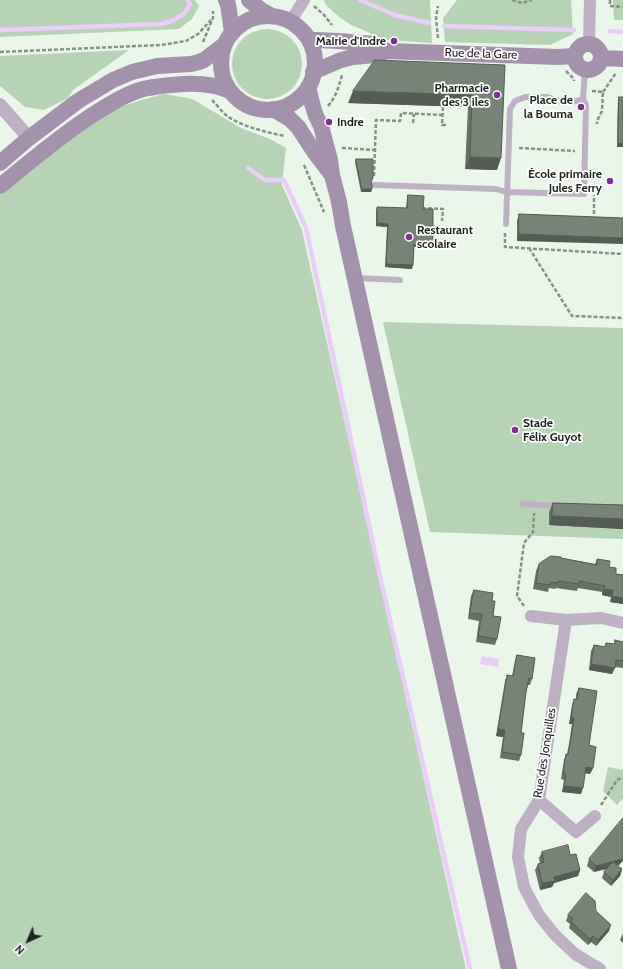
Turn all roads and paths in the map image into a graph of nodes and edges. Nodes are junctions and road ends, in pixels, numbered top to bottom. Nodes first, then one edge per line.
1 (226, 0) edge
2 (250, 0) edge
3 (512, 0) edge
4 (532, 0) edge
5 (590, 0) edge
6 (610, 0) edge
7 (306, 2) edge
8 (623, 7) edge
9 (272, 16) junction
10 (213, 18) dead end
11 (290, 22) junction
12 (228, 38) junction
13 (309, 40) junction
14 (338, 41) junction
15 (589, 44) junction
16 (387, 51) junction
17 (0, 52) edge
18 (574, 56) junction
19 (601, 58) junction
20 (623, 59) edge
21 (585, 70) junction
22 (314, 72) junction
23 (616, 73) dead end
24 (308, 87) junction
25 (230, 91) junction
26 (603, 92) dead end
27 (583, 98) junction
28 (0, 105) edge
29 (443, 107) edge
30 (274, 109) junction
31 (414, 114) junction
32 (442, 115) junction
33 (413, 124) dead end
34 (446, 125) dead end
35 (29, 138) junction
36 (58, 139) junction
37 (338, 148) dead end
38 (508, 148) junction
39 (375, 150) junction
40 (585, 151) junction
41 (0, 163) edge
42 (0, 174) edge
43 (332, 175) junction
44 (374, 185) joint
45 (0, 186) edge
46 (506, 192) junction
47 (422, 208) edge
48 (442, 221) dead end
49 (506, 224) joint
50 (529, 248) junction
51 (623, 254) edge
52 (355, 278) junction
53 (400, 280) dead end
54 (623, 318) edge
55 (523, 504) dead end
56 (535, 505) junction
57 (564, 506) edge
58 (531, 616) joint
59 (566, 620) junction
60 (623, 622) edge
61 (623, 777) edge
62 (539, 800) junction
63 (595, 816) joint
64 (509, 969) edge
65 (600, 969) edge

1 - 12 main road
2 - 9 main road
3 - 4 path
5 - 15 street
6 - 8 path
7 - 11 street
7 - 14 path
9 - 11 main road
9 - 12 main road
10 - 17 path
11 - 13 main road
12 - 25 main road
12 - 35 main road
13 - 14 main road, Rue de la Gare
13 - 22 main road
14 - 16 main road, Rue de la Gare
15 - 18 main road
15 - 19 main road
16 - 18 main road, Rue de la Gare
16 - 22 main road, Rue de la Gare
18 - 21 main road
19 - 20 main road
19 - 21 main road
21 - 27 lane
22 - 24 main road
23 - 26 path
24 - 30 main road
24 - 43 main road
25 - 30 main road
25 - 36 main road
27 - 38 lane
27 - 40 lane
28 - 35 street
29 - 32 path
30 - 43 main road
31 - 32 path
31 - 33 path
31 - 39 path
32 - 34 path
35 - 36 main road
35 - 41 main road
35 - 42 main road
36 - 45 main road
37 - 39 path
38 - 40 path
38 - 46 lane
39 - 44 path
40 - 46 lane
43 - 52 main road
44 - 46 lane
46 - 49 lane
47 - 48 path
49 - 50 path
50 - 51 path
50 - 54 path
52 - 53 lane
52 - 64 main road
55 - 56 lane
56 - 57 lane
56 - 58 path
58 - 59 street
59 - 60 street
59 - 62 street, Rue des Jonquilles
61 - 63 path
62 - 63 street
62 - 65 street, Rue des Jonquilles

